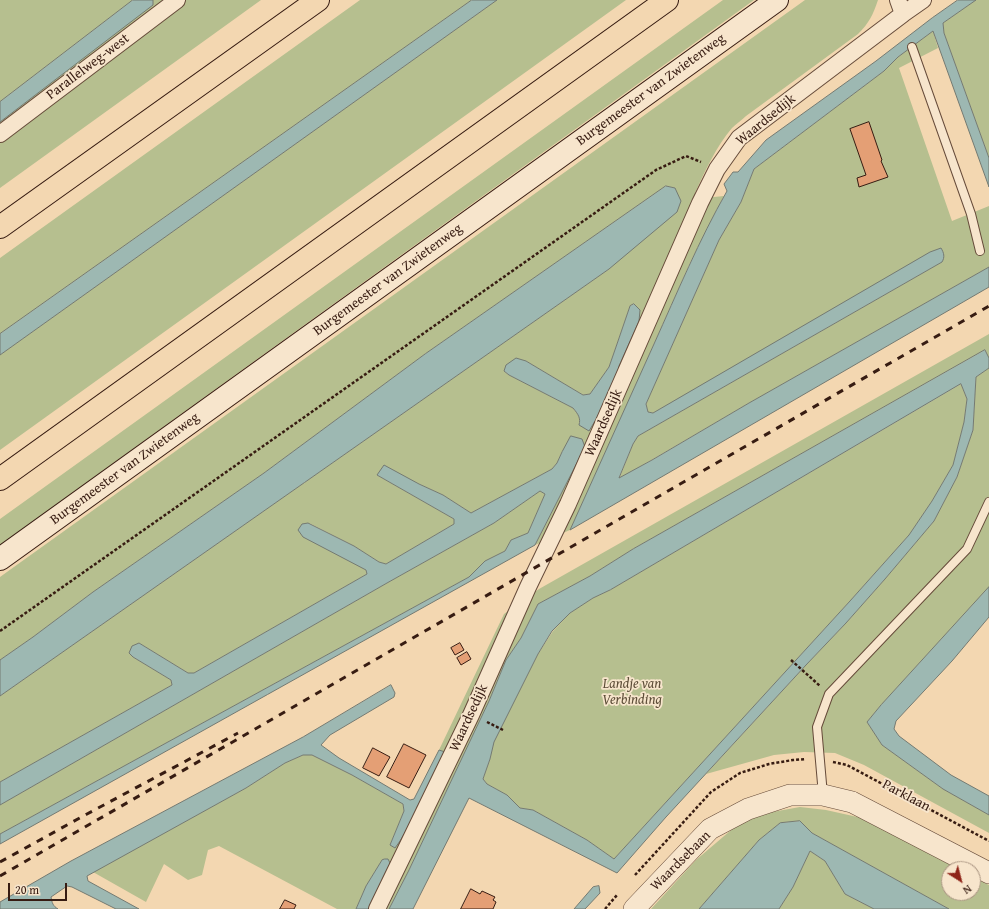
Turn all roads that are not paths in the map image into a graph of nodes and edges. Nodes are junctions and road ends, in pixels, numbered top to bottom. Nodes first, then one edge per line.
1 (177, 0) edge
2 (318, 0) edge
3 (666, 0) edge
4 (777, 0) edge
5 (923, 0) edge
6 (900, 7) edge
7 (912, 47) dead end
8 (0, 134) edge
9 (0, 228) edge
10 (980, 251) dead end
11 (0, 479) edge
12 (989, 502) edge
13 (0, 559) edge
14 (823, 794) junction
15 (989, 873) edge
16 (377, 909) edge
17 (634, 909) edge

1 - 8 street, Parallelweg-west
2 - 9 highway
3 - 11 highway
4 - 13 main road, Burgemeester van Zwietenweg
5 - 6 street
6 - 16 street, Waardsedijk
7 - 10 lane
12 - 14 lane
14 - 15 street
14 - 17 street, Waardsebaan

